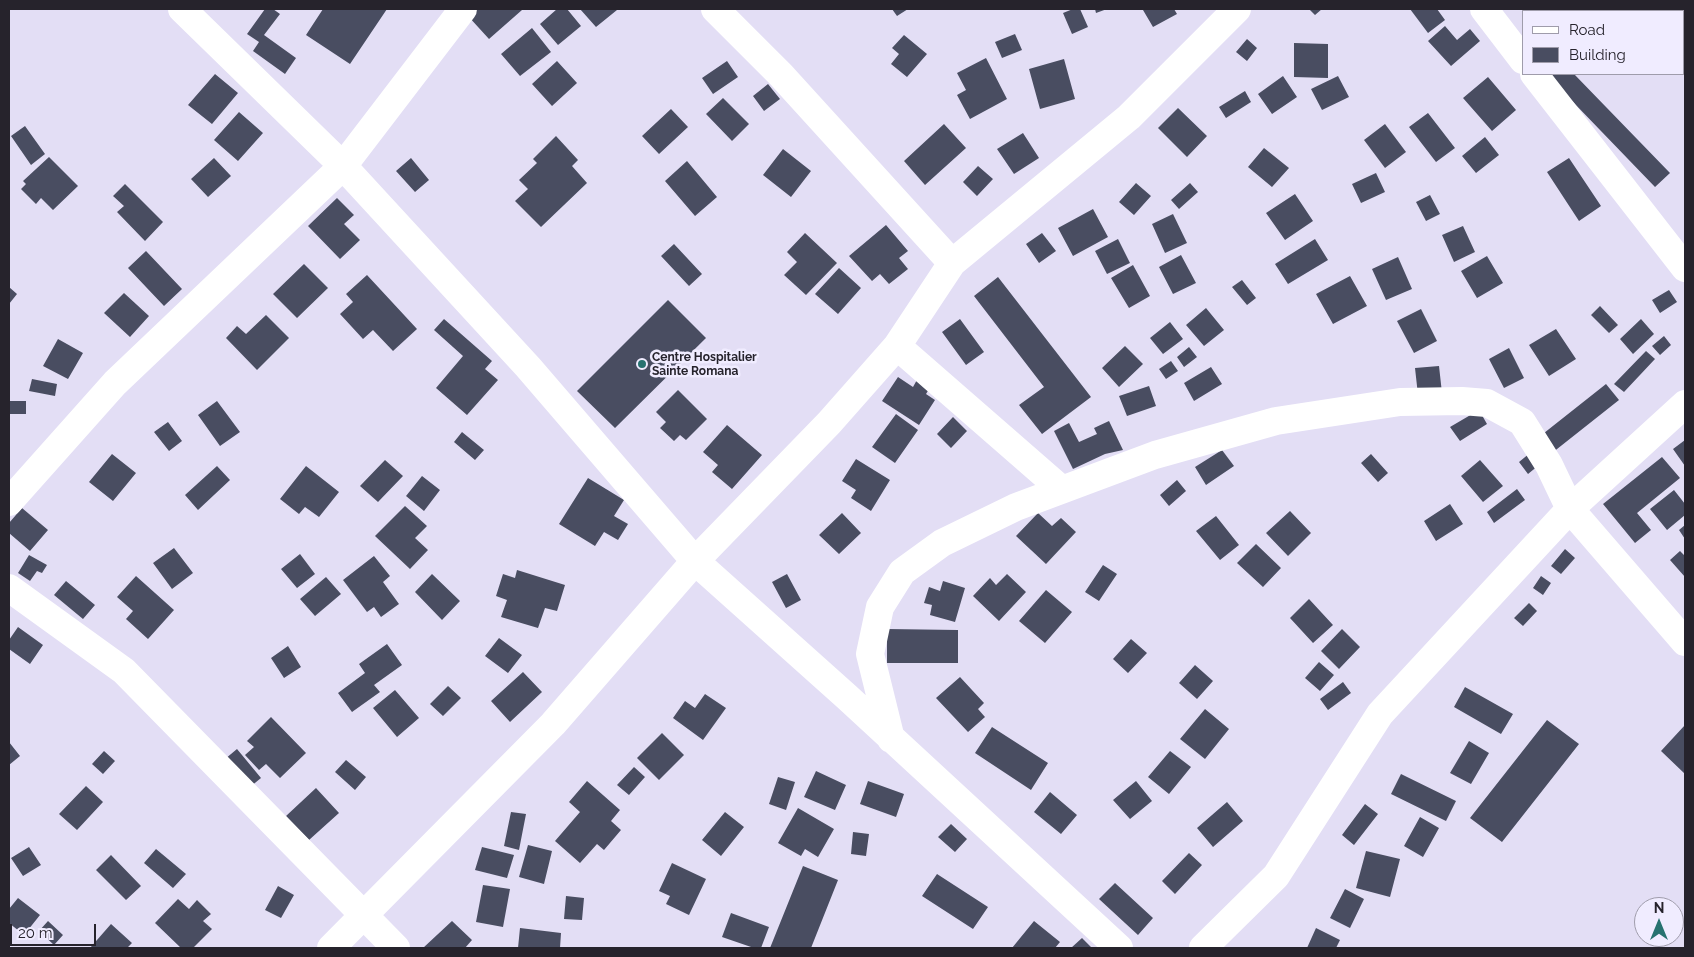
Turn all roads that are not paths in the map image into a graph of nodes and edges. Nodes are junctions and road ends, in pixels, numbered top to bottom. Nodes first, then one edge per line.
1 (182, 9) edge
2 (463, 9) edge
3 (715, 9) edge
4 (1237, 9) edge
5 (1484, 9) edge
6 (1522, 59) edge
7 (1535, 75) edge
8 (343, 166) junction
9 (952, 263) junction
10 (1685, 268) edge
11 (897, 346) junction
12 (1685, 404) edge
13 (1061, 489) junction
14 (9, 502) edge
15 (1570, 509) junction
16 (695, 562) junction
17 (9, 588) edge
18 (1685, 642) edge
19 (891, 739) junction
20 (363, 917) junction
21 (331, 948) edge
22 (396, 948) edge
23 (1119, 948) edge
24 (1203, 948) edge

1 - 8 street
2 - 8 street
3 - 9 street
4 - 9 street
5 - 6 street
7 - 10 street
8 - 14 street
8 - 16 street
9 - 11 street
11 - 13 street
11 - 16 street
12 - 15 street
13 - 15 street
13 - 19 street
15 - 18 street
15 - 24 street
16 - 19 street
16 - 20 street
17 - 20 street
19 - 23 street
20 - 21 street
20 - 22 street

